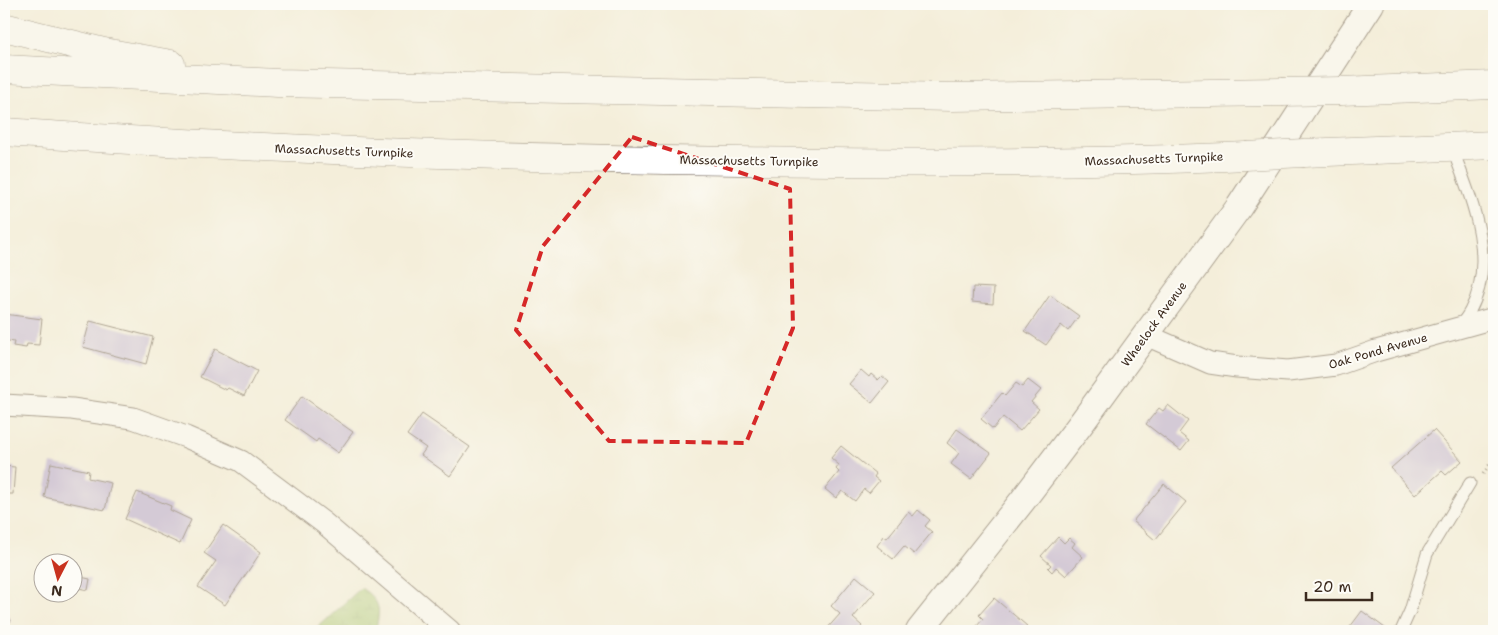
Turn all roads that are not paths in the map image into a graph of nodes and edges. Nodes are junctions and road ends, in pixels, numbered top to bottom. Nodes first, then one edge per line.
1 (1371, 4) edge
2 (4, 27) edge
3 (4, 69) edge
4 (278, 83) junction
5 (1494, 85) edge
6 (4, 132) edge
7 (4, 139) edge
8 (110, 139) junction
9 (1494, 145) edge
10 (1451, 146) junction
11 (1494, 318) edge
12 (1458, 328) junction
13 (1146, 335) junction
14 (4, 405) edge
15 (1470, 483) dead end
16 (450, 631) edge
17 (919, 631) edge
18 (1401, 631) edge

1 - 13 street, Wheelock Avenue
2 - 4 highway
3 - 4 highway
4 - 5 highway, bridge
6 - 8 highway, Massachusetts Turnpike
7 - 8 highway
8 - 10 highway, Massachusetts Turnpike, bridge
9 - 10 highway, Massachusetts Turnpike
10 - 12 lane
11 - 12 street, Oak Pond Avenue
12 - 13 street, Oak Pond Avenue
13 - 17 street, Wheelock Avenue
14 - 16 street
15 - 18 lane

